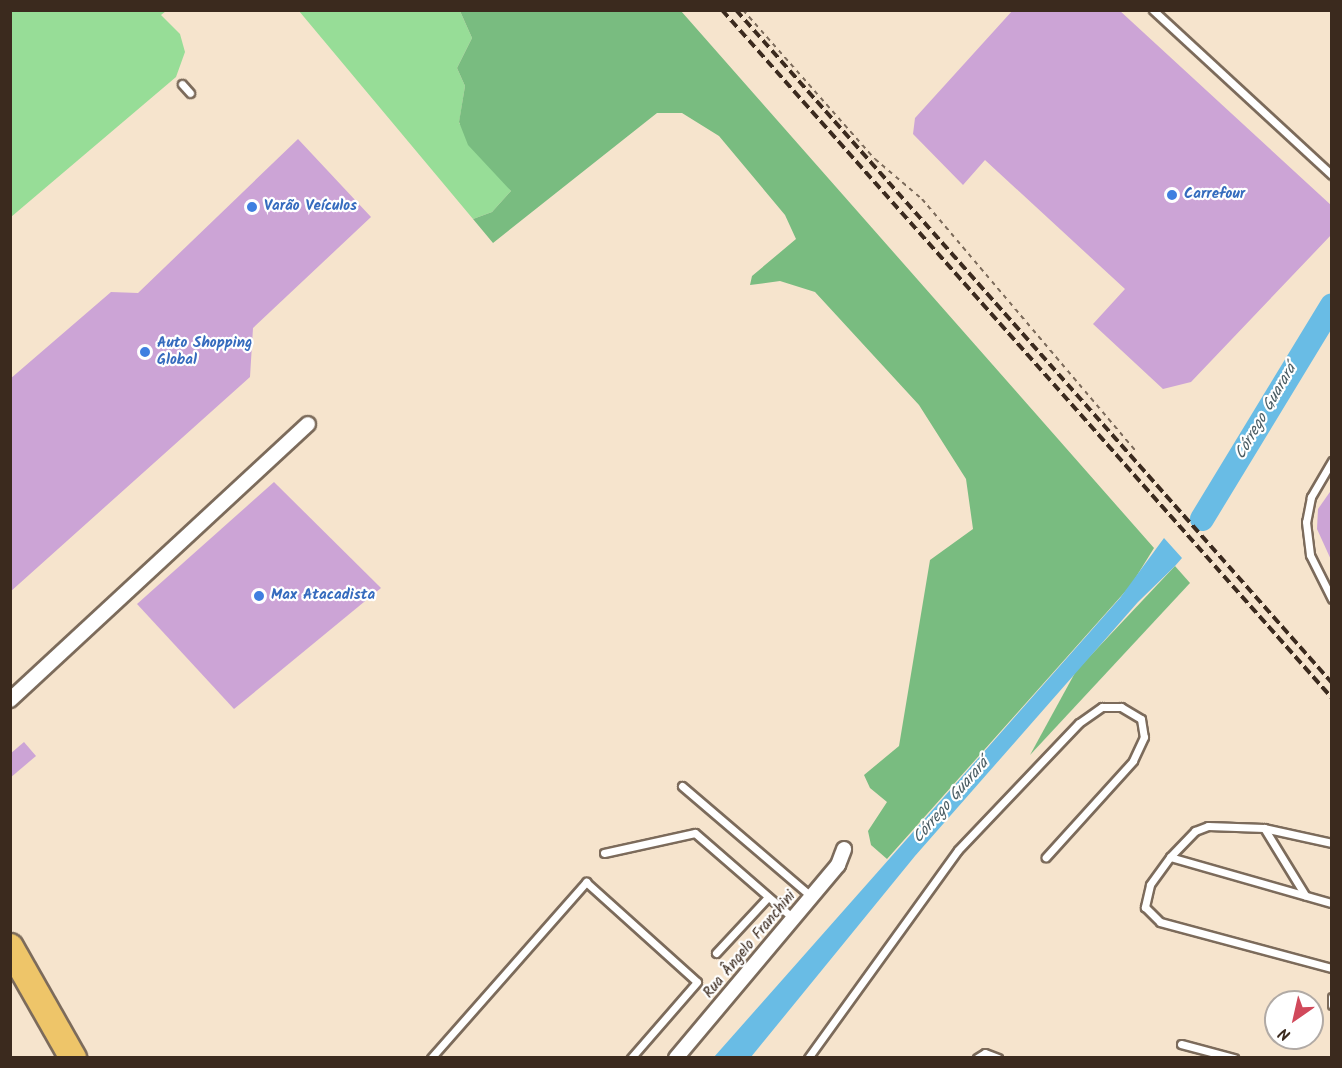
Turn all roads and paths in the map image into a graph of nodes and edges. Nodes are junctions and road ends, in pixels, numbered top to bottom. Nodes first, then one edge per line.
1 (743, 10) edge
2 (1153, 10) edge
3 (182, 84) dead end
4 (190, 93) dead end
5 (1332, 176) edge
6 (308, 424) dead end
7 (1135, 450) dead end
8 (1332, 461) edge
9 (1332, 599) edge
10 (10, 700) edge
11 (682, 786) dead end
12 (1264, 828) junction
13 (1332, 843) edge
14 (844, 849) dead end
15 (604, 853) dead end
16 (1046, 857) dead end
17 (1170, 857) junction
18 (1305, 895) junction
19 (768, 897) junction
20 (812, 897) junction
21 (1332, 903) edge
22 (794, 919) junction
23 (10, 947) edge
24 (716, 954) dead end
25 (1332, 968) edge
26 (1332, 996) edge
27 (1332, 1005) edge
28 (1181, 1044) dead end
29 (73, 1058) edge
30 (431, 1058) edge
31 (631, 1058) edge
32 (676, 1058) edge
33 (808, 1058) edge
34 (977, 1058) edge
35 (998, 1058) edge
36 (1233, 1058) edge

1 - 7 path
2 - 5 lane
3 - 4 lane
6 - 10 street
8 - 9 lane
11 - 20 lane
12 - 13 lane
12 - 17 lane
12 - 18 lane
14 - 20 street, Rua Ângelo Franchini
15 - 19 lane
16 - 33 lane
17 - 18 lane
17 - 25 lane
18 - 21 lane
19 - 22 lane
19 - 24 lane
20 - 22 street, Rua Ângelo Franchini
22 - 32 street, Rua Ângelo Franchini
23 - 29 highway
26 - 27 lane
28 - 36 lane
30 - 31 lane
34 - 35 lane

